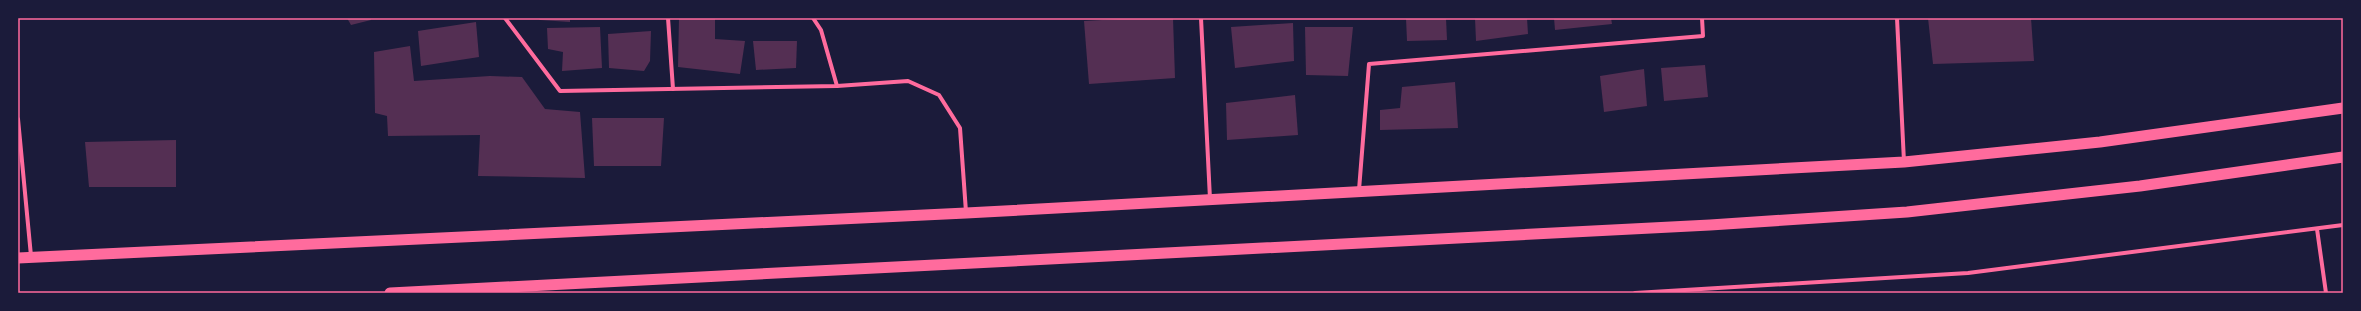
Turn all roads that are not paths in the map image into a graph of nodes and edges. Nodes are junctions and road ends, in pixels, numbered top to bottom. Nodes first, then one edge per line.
1 (505, 18) edge
2 (668, 18) edge
3 (813, 18) edge
4 (1201, 18) edge
5 (1702, 18) edge
6 (1897, 18) edge
7 (837, 86) junction
8 (673, 89) junction
9 (2343, 108) edge
10 (18, 119) edge
11 (2343, 157) edge
12 (1904, 162) junction
13 (1359, 192) junction
14 (1210, 200) junction
15 (966, 213) junction
16 (2343, 225) edge
17 (2317, 229) junction
18 (31, 257) junction
19 (18, 258) edge
20 (390, 293) edge
21 (1635, 293) edge
22 (2326, 293) edge

1 - 8 street
2 - 8 street
3 - 7 street
4 - 14 street
5 - 13 street
6 - 12 street
7 - 8 street
7 - 15 street
9 - 12 highway
10 - 18 street
11 - 20 highway
12 - 13 highway
13 - 14 highway
14 - 15 highway
15 - 18 highway
16 - 17 street
17 - 21 street
17 - 22 street
18 - 19 highway

